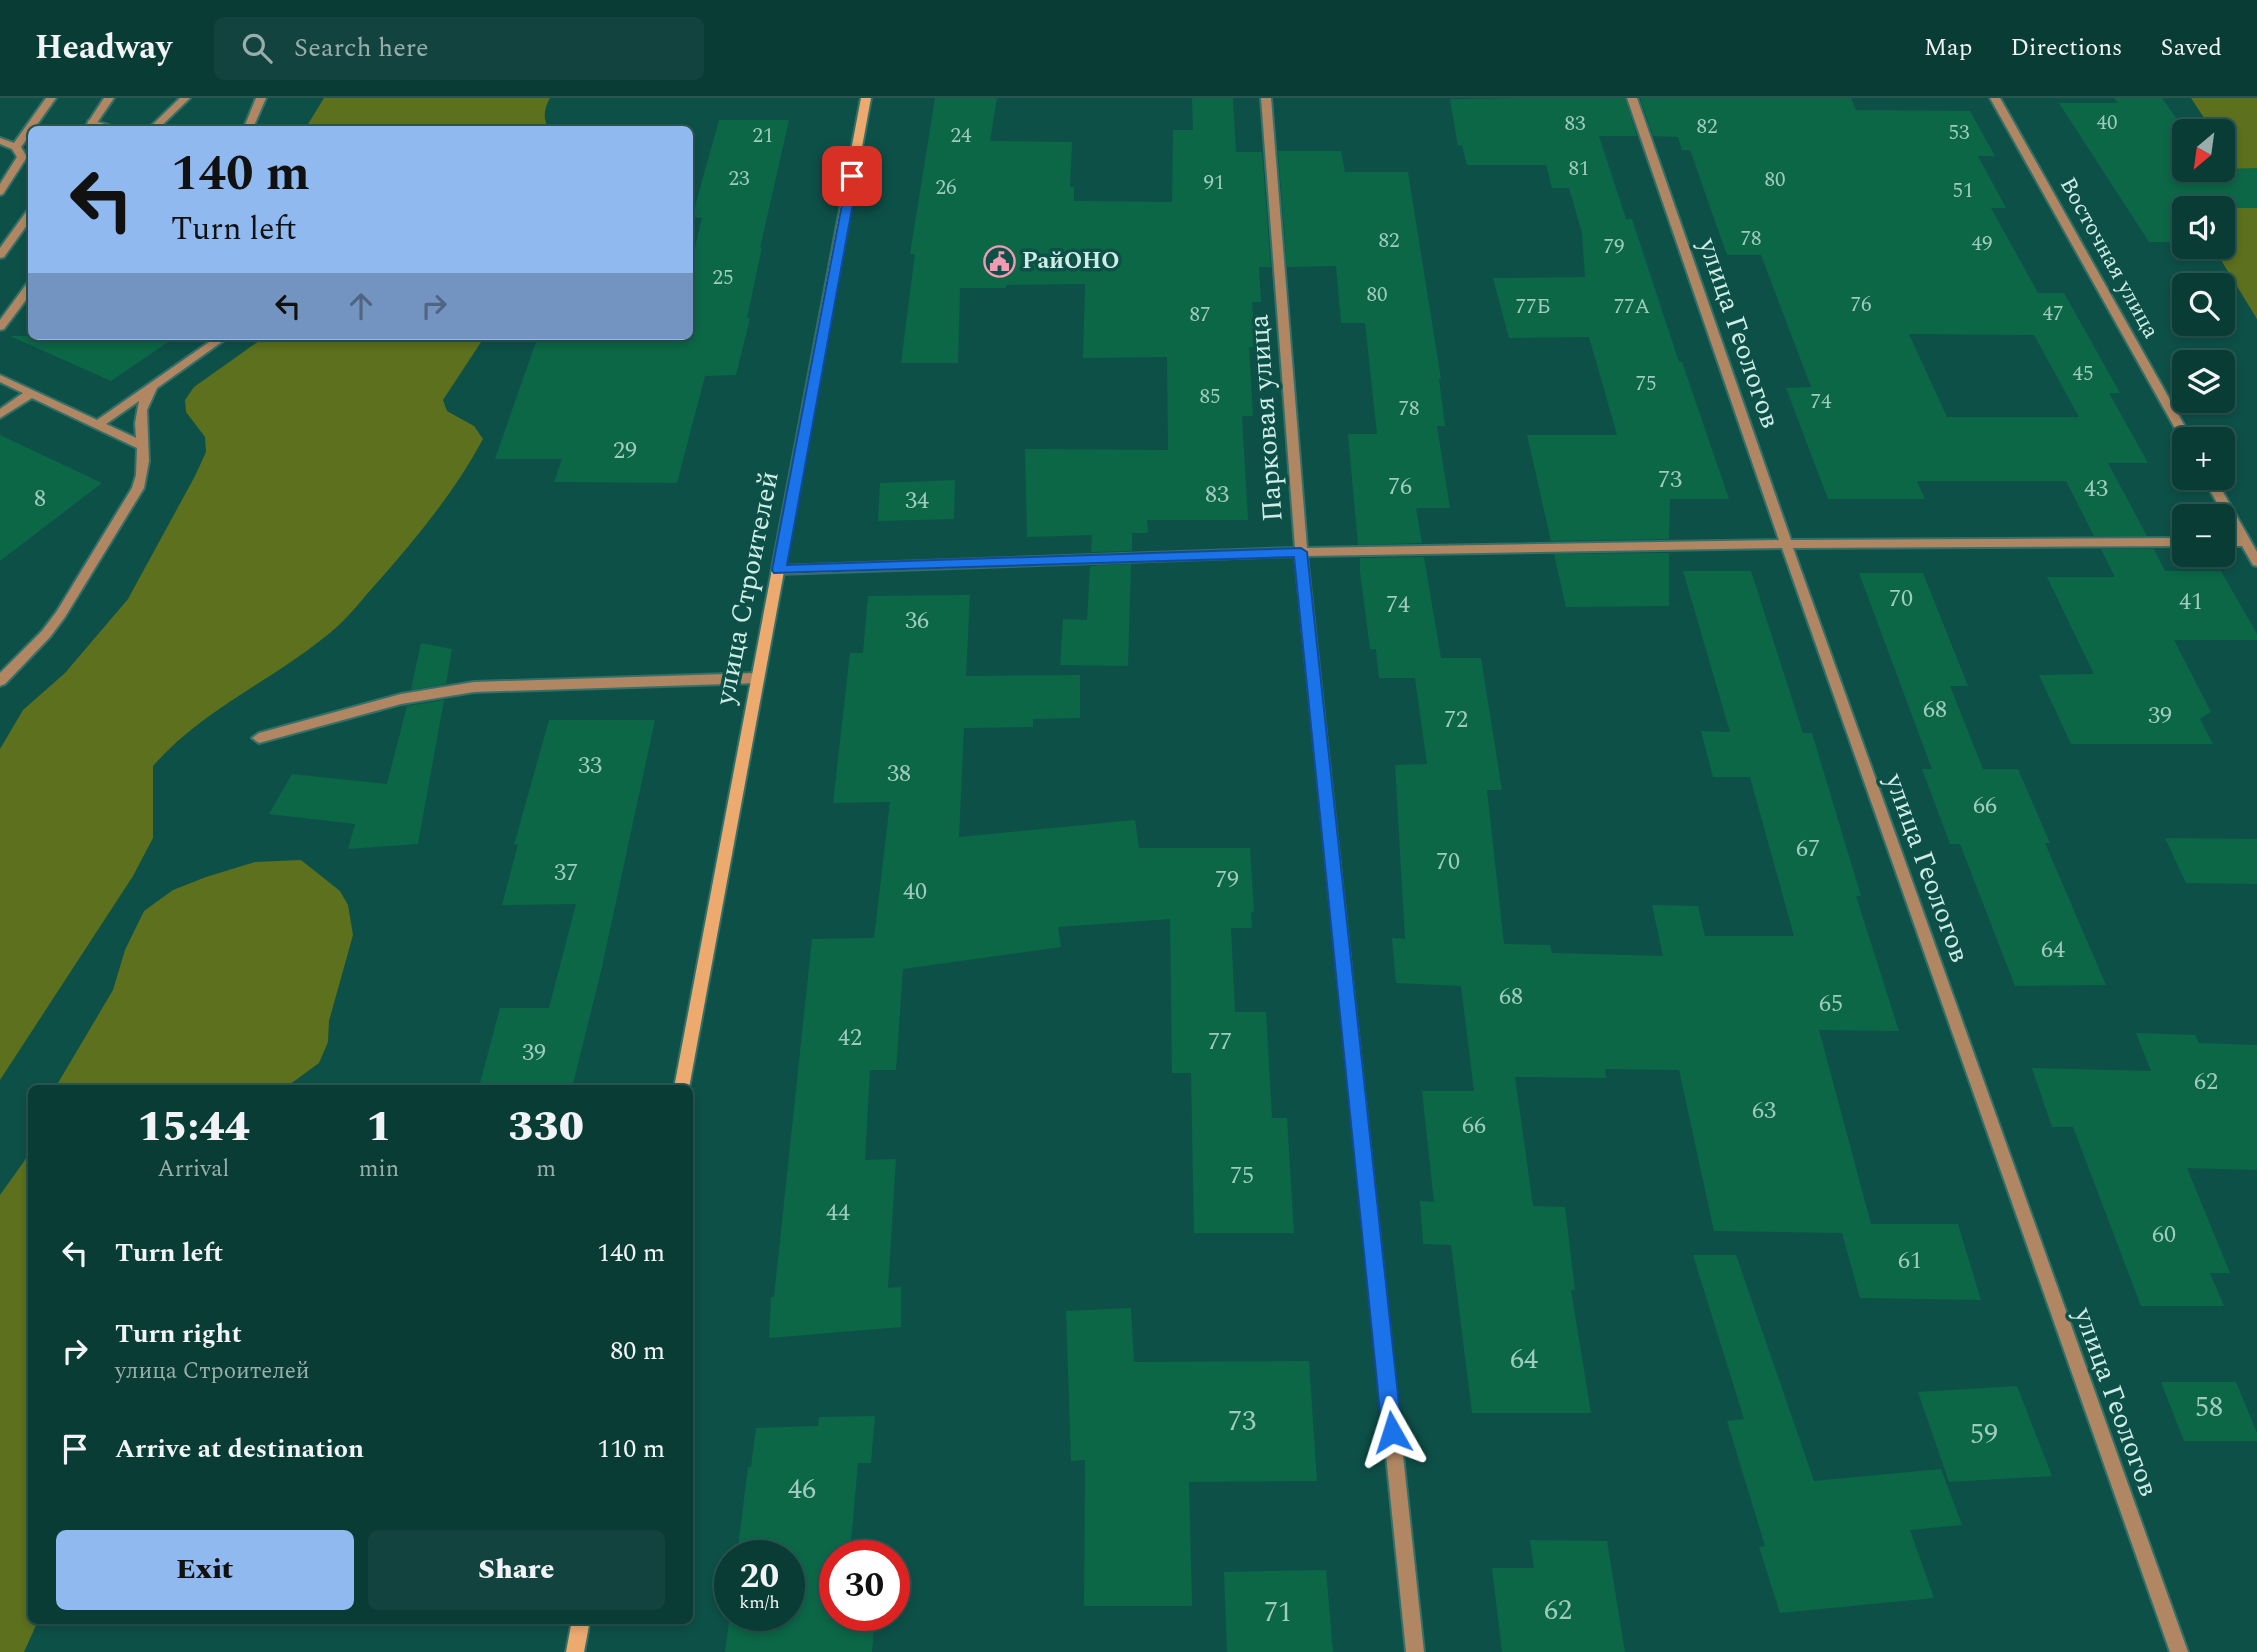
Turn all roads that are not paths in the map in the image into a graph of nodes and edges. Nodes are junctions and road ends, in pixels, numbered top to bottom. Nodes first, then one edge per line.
1 (51, 98) edge
2 (109, 98) edge
3 (185, 98) edge
4 (261, 98) edge
5 (866, 98) edge
6 (1266, 98) edge
7 (1632, 98) edge
8 (1995, 98) edge
9 (31, 126) edge
10 (89, 126) edge
11 (154, 126) edge
12 (249, 126) edge
13 (28, 130) edge
14 (0, 141) edge
15 (16, 147) junction
16 (0, 192) edge
17 (28, 216) edge
18 (0, 255) edge
19 (28, 289) edge
20 (0, 327) edge
21 (219, 340) edge
22 (0, 378) edge
23 (154, 385) junction
24 (31, 393) junction
25 (0, 414) edge
26 (97, 425) junction
27 (2180, 427) edge
28 (142, 446) junction
29 (2216, 490) edge
30 (2172, 542) edge
31 (2235, 542) edge
32 (2245, 542) junction
33 (1786, 544) junction
34 (1301, 552) junction
35 (2257, 562) edge
36 (779, 570) junction
37 (758, 678) junction
38 (0, 681) edge
39 (259, 738) dead end
40 (682, 1085) edge
41 (580, 1624) edge
42 (575, 1652) edge
43 (1415, 1652) edge
44 (2179, 1652) edge

1 - 9 street
2 - 10 street
3 - 11 street
4 - 12 street
5 - 36 main road, улица Строителей
6 - 34 street, Парковая улица
7 - 33 street, улица Геологов
8 - 27 street, Восточная улица
13 - 15 street
14 - 15 street
15 - 16 street
17 - 18 street
19 - 20 street
21 - 23 street
22 - 24 street
23 - 26 street
23 - 28 street
24 - 25 street
24 - 26 street
26 - 28 street
28 - 38 street
29 - 32 street
30 - 33 street
31 - 32 street
32 - 35 street
33 - 34 street
33 - 44 street, улица Геологов
34 - 36 street
34 - 43 street, Парковая улица
36 - 37 main road, улица Строителей
37 - 39 street
37 - 40 main road, улица Строителей
41 - 42 main road

